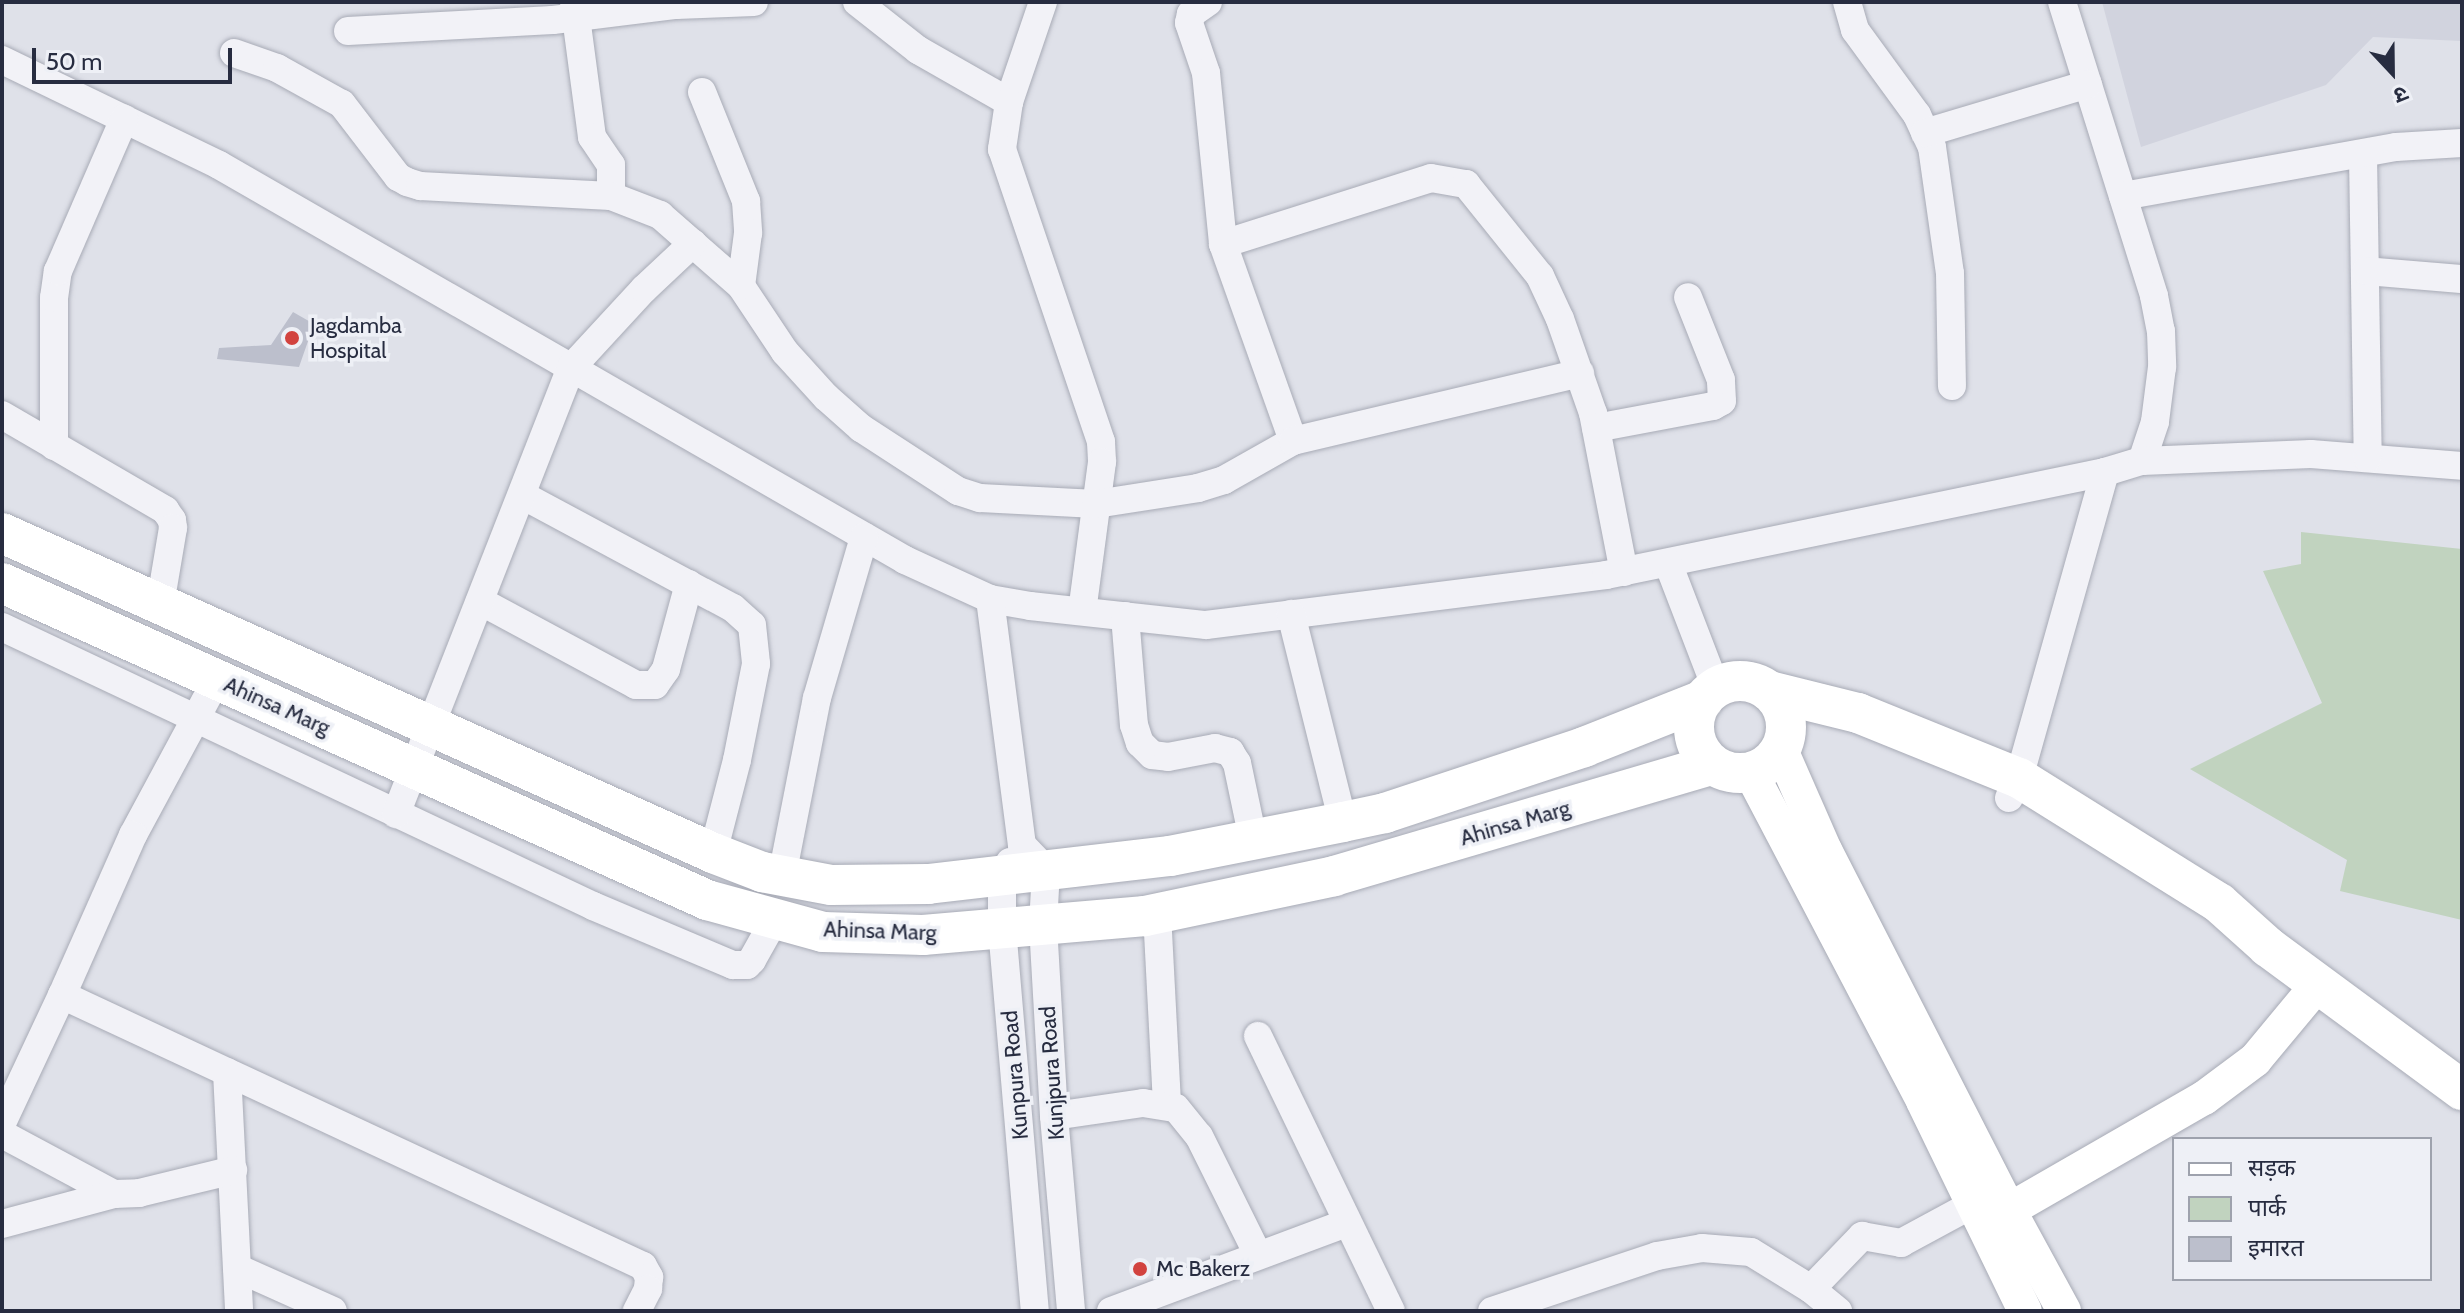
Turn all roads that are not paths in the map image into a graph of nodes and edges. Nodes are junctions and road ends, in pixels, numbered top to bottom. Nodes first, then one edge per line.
1 (754, 2) edge
2 (857, 2) edge
3 (1043, 2) edge
4 (1208, 2) edge
5 (1847, 2) edge
6 (2062, 2) edge
7 (574, 10) edge
8 (348, 31) dead end
9 (234, 53) dead end
10 (2, 60) edge
11 (2088, 84) junction
12 (702, 92) dead end
13 (1009, 102) junction
14 (124, 119) junction
15 (1925, 133) junction
16 (2462, 143) edge
17 (2363, 155) junction
18 (611, 196) junction
19 (2123, 196) junction
20 (693, 243) junction
21 (1223, 244) junction
22 (2366, 271) junction
23 (2462, 279) edge
24 (741, 286) junction
25 (1688, 297) dead end
26 (571, 368) junction
27 (1580, 373) junction
28 (1952, 386) dead end
29 (2, 415) edge
30 (1596, 428) junction
31 (1293, 441) junction
32 (54, 446) junction
33 (2368, 458) junction
34 (2142, 461) junction
35 (2462, 466) edge
36 (2105, 472) junction
37 (522, 495) junction
38 (1096, 504) junction
39 (2, 533) edge
40 (864, 537) junction
41 (1668, 563) junction
42 (1624, 572) junction
43 (2, 583) edge
44 (689, 584) junction
45 (990, 599) junction
46 (480, 601) junction
47 (160, 605) junction
48 (1082, 611) junction
49 (1291, 614) junction
50 (1125, 616) junction
51 (2, 627) edge
52 (217, 679) junction
53 (1709, 694) junction
54 (195, 720) junction
55 (431, 727) junction
56 (1772, 734) junction
57 (1712, 765) junction
58 (414, 769) junction
59 (2014, 788) junction
60 (396, 814) junction
61 (1343, 822) junction
62 (1253, 839) junction
63 (713, 853) junction
64 (1023, 864) junction
65 (782, 876) junction
66 (1157, 913) junction
67 (775, 919) junction
68 (1043, 925) junction
69 (1002, 928) junction
70 (2318, 984) junction
71 (62, 995) junction
72 (1258, 1036) dead end
73 (227, 1072) junction
74 (2462, 1090) edge
75 (1935, 1095) junction
76 (1167, 1105) junction
77 (1054, 1116) junction
78 (2, 1123) edge
79 (2, 1134) edge
80 (233, 1170) junction
81 (114, 1194) junction
82 (1973, 1204) junction
83 (2009, 1210) junction
84 (1346, 1223) junction
85 (2, 1224) edge
86 (1258, 1255) junction
87 (237, 1268) junction
88 (1811, 1289) junction
89 (239, 1311) edge
90 (333, 1311) edge
91 (637, 1311) edge
92 (1035, 1311) edge
93 (1071, 1311) edge
94 (1111, 1311) edge
95 (1391, 1311) edge
96 (1492, 1311) edge
97 (1838, 1311) edge
98 (2025, 1311) edge
99 (2064, 1311) edge

1 - 7 street
2 - 13 street
3 - 13 street
4 - 21 street
5 - 15 street
6 - 11 street
7 - 8 street
7 - 18 street
9 - 18 street
10 - 14 street
11 - 15 street
11 - 19 street
12 - 24 street
13 - 38 street
14 - 26 street
14 - 32 street
15 - 28 street
16 - 17 street
17 - 19 street
17 - 22 street
18 - 20 street
19 - 34 street
20 - 24 street
20 - 26 street
21 - 27 street
21 - 31 street
22 - 23 street
22 - 33 street
24 - 38 street
25 - 30 street
26 - 37 street
26 - 40 street
27 - 30 street
27 - 31 street
29 - 32 street
30 - 42 street
31 - 38 street
32 - 47 street
33 - 34 street
33 - 35 street
34 - 36 street
36 - 41 street
36 - 59 street
37 - 44 street
37 - 46 street
38 - 48 street
39 - 47 highway, Ahinsa Marg
40 - 45 street
40 - 65 street
41 - 42 street
41 - 53 street
42 - 49 street
43 - 52 highway, Ahinsa Marg
44 - 46 street
44 - 63 street
45 - 48 street
45 - 64 street
46 - 55 street
47 - 55 highway, Ahinsa Marg
48 - 50 street
49 - 50 street
49 - 61 street
50 - 62 street
51 - 54 street
52 - 54 street
52 - 58 highway, Ahinsa Marg
53 - 56 highway
53 - 57 highway
53 - 61 highway, Ahinsa Marg
54 - 60 street
54 - 71 street
55 - 58 street
55 - 63 highway, Ahinsa Marg
56 - 57 highway
56 - 59 highway
56 - 75 main road
57 - 66 highway, Ahinsa Marg
58 - 60 street
58 - 67 highway, Ahinsa Marg
59 - 70 highway
60 - 67 street
61 - 62 highway, Ahinsa Marg
62 - 64 highway, Ahinsa Marg
63 - 65 highway, Ahinsa Marg
64 - 65 highway, Ahinsa Marg
64 - 68 street, Kunjpura Road
64 - 69 street, Kunpura Road
66 - 68 highway, Ahinsa Marg
66 - 76 street
67 - 69 highway, Ahinsa Marg
68 - 69 highway, Ahinsa Marg
68 - 77 street, Kunjpura Road
69 - 92 street, Kunpura Road
70 - 74 highway
70 - 83 main road
71 - 73 street
71 - 78 street
72 - 84 street
73 - 80 street
73 - 91 street
75 - 82 main road
75 - 83 main road
76 - 77 street
76 - 86 street
77 - 93 street, Kunjpura Road
79 - 81 street
80 - 81 street
80 - 87 street
81 - 85 street
82 - 88 street
82 - 98 main road
83 - 99 main road
84 - 86 street
84 - 95 street
86 - 94 street
87 - 89 street
87 - 90 street
88 - 96 street
88 - 97 street

